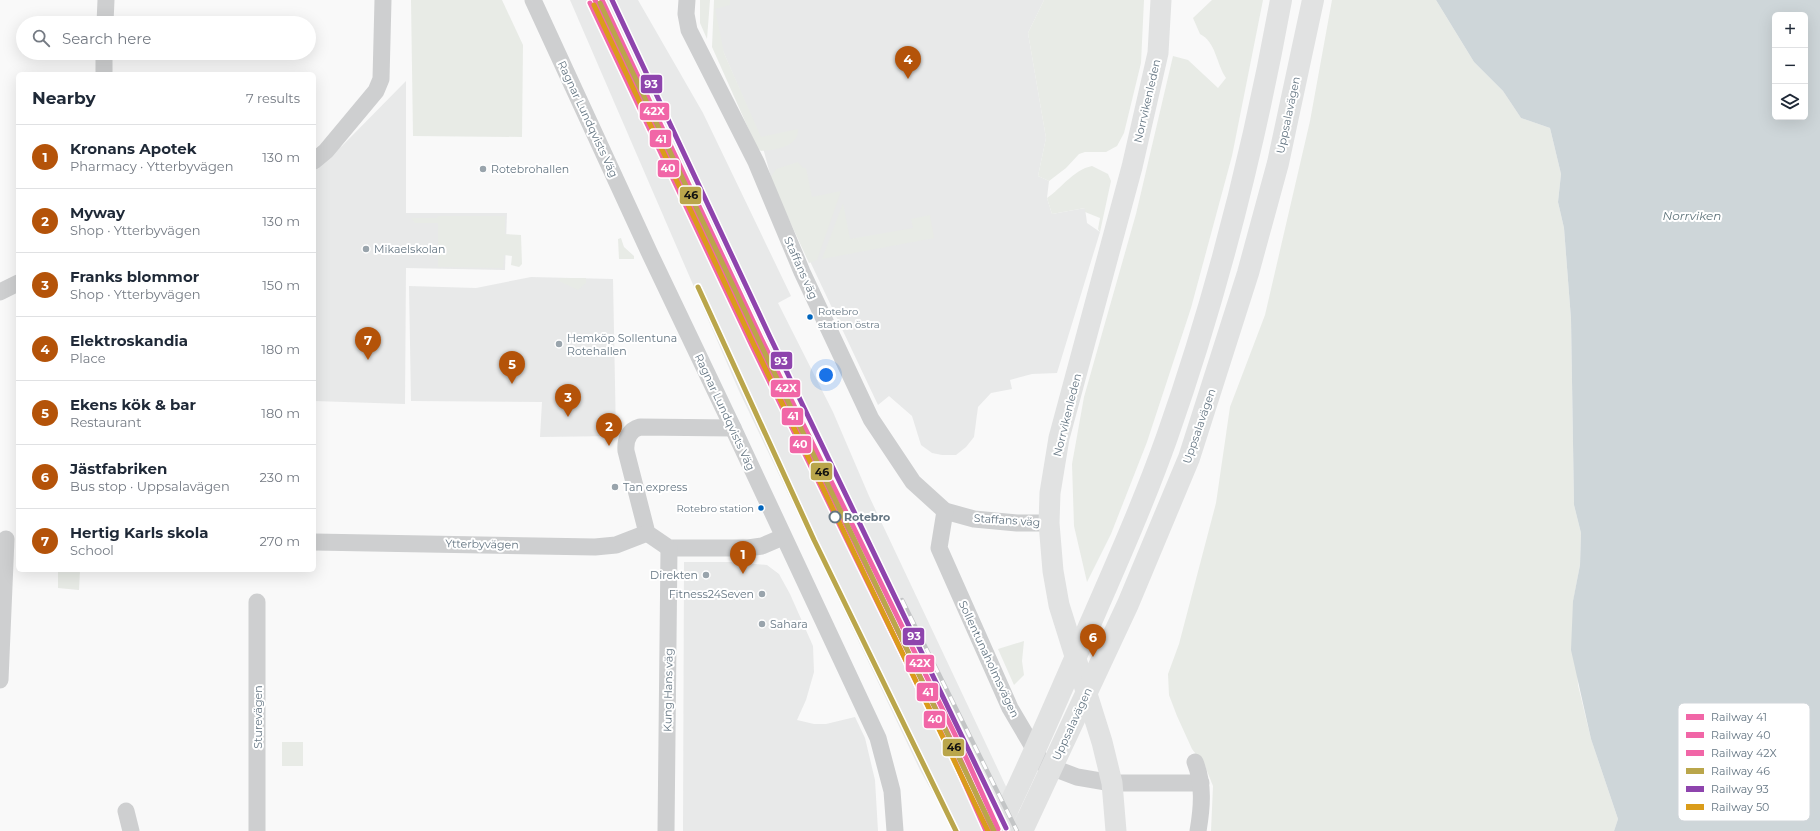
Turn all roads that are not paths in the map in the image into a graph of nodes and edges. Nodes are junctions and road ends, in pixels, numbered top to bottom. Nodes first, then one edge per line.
1 (106, 0) edge
2 (383, 0) edge
3 (533, 0) edge
4 (687, 0) edge
5 (1161, 0) edge
6 (1281, 0) edge
7 (1313, 0) edge
8 (105, 16) edge
9 (104, 60) edge
10 (104, 72) edge
11 (316, 160) edge
12 (16, 284) edge
13 (0, 292) edge
14 (733, 428) junction
15 (945, 511) junction
16 (1049, 523) junction
17 (647, 533) junction
18 (783, 537) junction
19 (8, 539) edge
20 (316, 542) edge
21 (669, 548) junction
22 (257, 602) dead end
23 (0, 680) edge
24 (1195, 762) dead end
25 (1112, 783) junction
26 (1201, 783) junction
27 (126, 811) dead end
28 (131, 831) edge
29 (257, 831) edge
30 (666, 831) edge
31 (895, 831) edge
32 (997, 831) edge
33 (1022, 831) edge
34 (1116, 831) edge
35 (1198, 831) edge

1 - 8 street
2 - 11 street
3 - 14 street, Ragnar Lundqvists Väg
4 - 15 street, Staffans väg
5 - 16 main road, Norrvikenleden
6 - 32 highway, Uppsalavägen
7 - 33 highway, Uppsalavägen
9 - 10 street
12 - 13 street
14 - 17 street
14 - 18 street, Ragnar Lundqvists Väg
15 - 16 street, Staffans väg
15 - 25 street, Sollentunaholmsvägen
16 - 25 main road, Norrvikenleden
17 - 20 street, Ytterbyvägen
17 - 21 street
18 - 21 street
18 - 31 street, Ragnar Lundqvists Väg
19 - 23 street
21 - 30 street, Kung Hans väg
22 - 29 street, Sturevägen
24 - 26 street
25 - 26 street, Sollentunaholmsvägen
25 - 34 main road, Norrvikenleden
26 - 35 street
27 - 28 street

